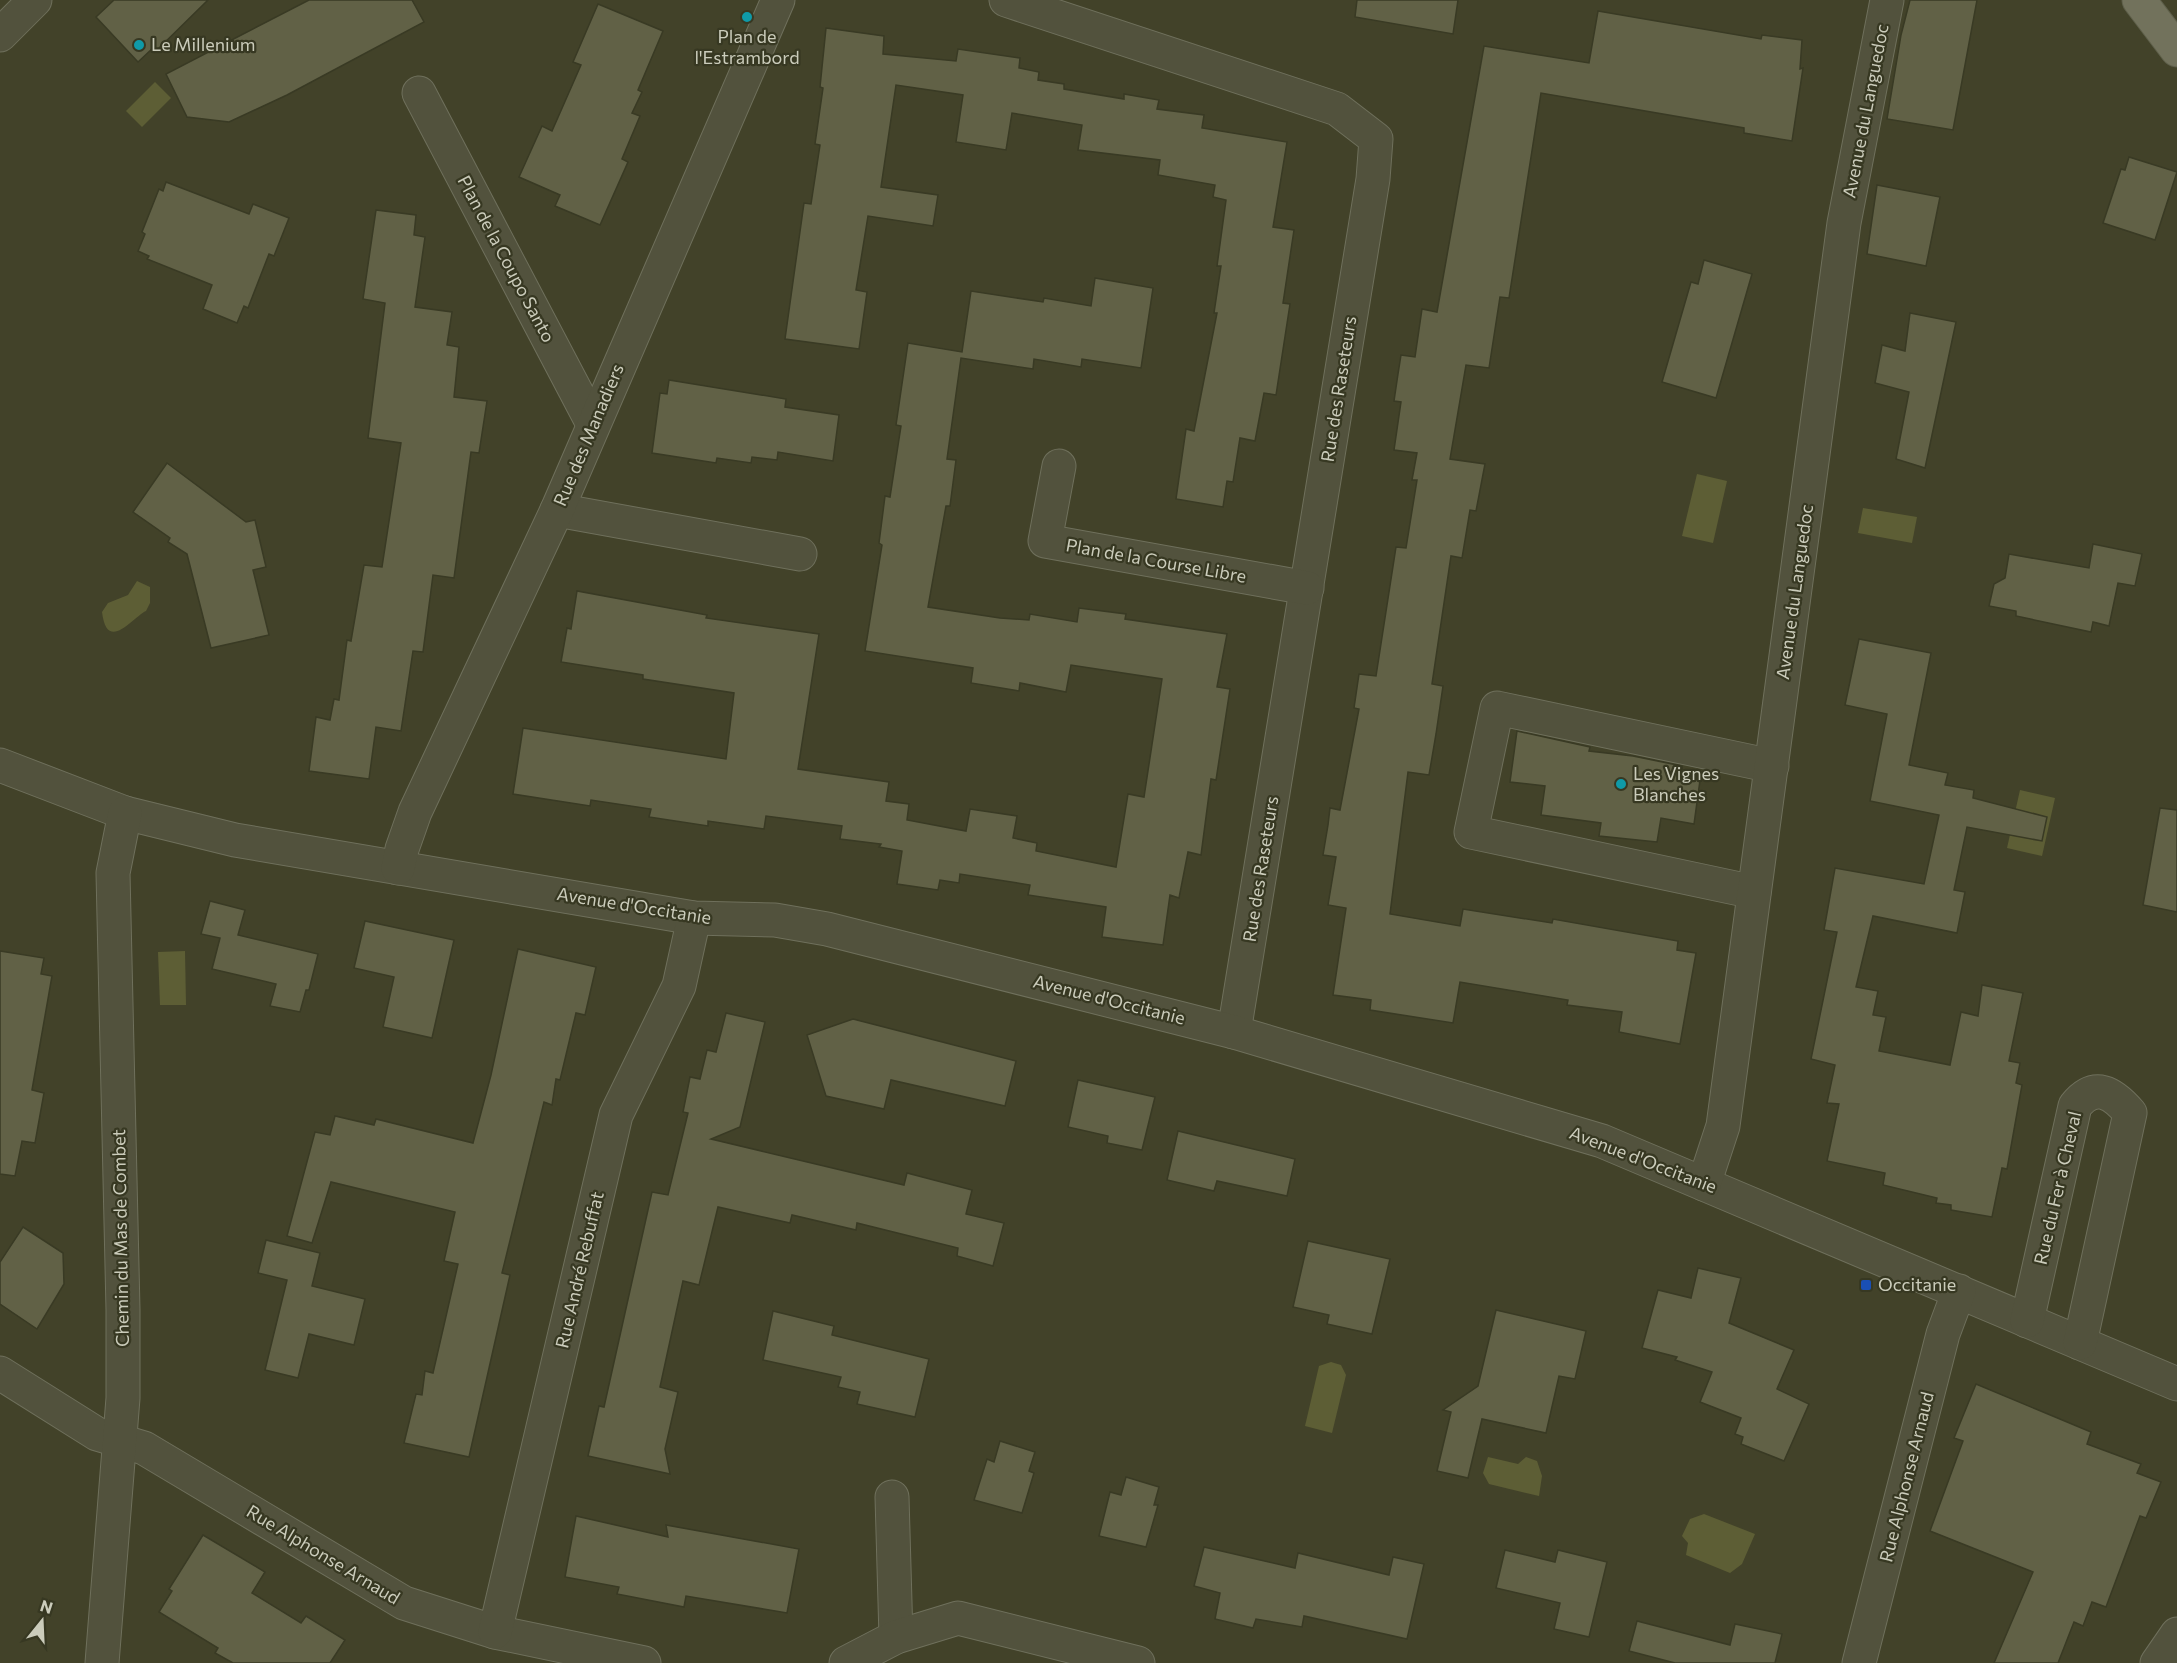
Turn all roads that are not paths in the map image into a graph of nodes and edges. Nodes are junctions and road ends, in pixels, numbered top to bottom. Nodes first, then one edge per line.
1 (35, 0) edge
2 (778, 0) edge
3 (1006, 0) edge
4 (1887, 0) edge
5 (2139, 0) edge
6 (0, 35) edge
7 (2177, 50) edge
8 (419, 93) dead end
9 (593, 424) junction
10 (1059, 466) dead end
11 (557, 510) junction
12 (800, 554) dead end
13 (1307, 588) junction
14 (0, 765) edge
15 (1772, 766) junction
16 (125, 813) junction
17 (398, 868) junction
18 (1754, 892) junction
19 (694, 918) junction
20 (1234, 1032) junction
21 (1704, 1184) junction
22 (1959, 1291) junction
23 (2027, 1321) junction
24 (2080, 1343) junction
25 (0, 1373) edge
26 (2177, 1384) edge
27 (119, 1441) junction
28 (892, 1497) dead end
29 (495, 1632) junction
30 (2177, 1634) edge
31 (896, 1637) junction
32 (102, 1663) edge
33 (644, 1663) edge
34 (846, 1663) edge
35 (1138, 1663) edge
36 (1859, 1663) edge
37 (2157, 1663) edge

1 - 6 street
2 - 9 street, Rue des Manadiers
3 - 13 street, Rue des Raseteurs
4 - 15 street, Avenue du Languedoc
5 - 7 main road
8 - 9 street, Plan de la Coupo Santo
9 - 11 street, Rue des Manadiers
10 - 13 street, Plan de la Course Libre
11 - 12 street
11 - 17 street, Rue des Manadiers
13 - 20 street, Rue des Raseteurs
14 - 16 street, Avenue d'Occitanie
15 - 18 street, Avenue du Languedoc
15 - 18 street
16 - 17 street, Avenue d'Occitanie
16 - 27 street, Chemin du Mas de Combet
17 - 19 street, Avenue d'Occitanie
18 - 21 street, Avenue du Languedoc
19 - 20 street, Avenue d'Occitanie
19 - 29 street, Rue André Rebuffat
20 - 21 street, Avenue d'Occitanie
21 - 22 street, Avenue d'Occitanie
22 - 23 street, Avenue d'Occitanie
22 - 36 street, Rue Alphonse Arnaud
23 - 24 street, Avenue d'Occitanie
23 - 24 street, Rue du Fer à Cheval
24 - 26 street, Avenue d'Occitanie
25 - 27 street, Rue Alphonse Arnaud
27 - 29 street, Rue Alphonse Arnaud
27 - 32 street, Chemin du Mas de Combet
28 - 31 street
29 - 33 street, Rue Alphonse Arnaud
30 - 37 street
31 - 34 street
31 - 35 street

